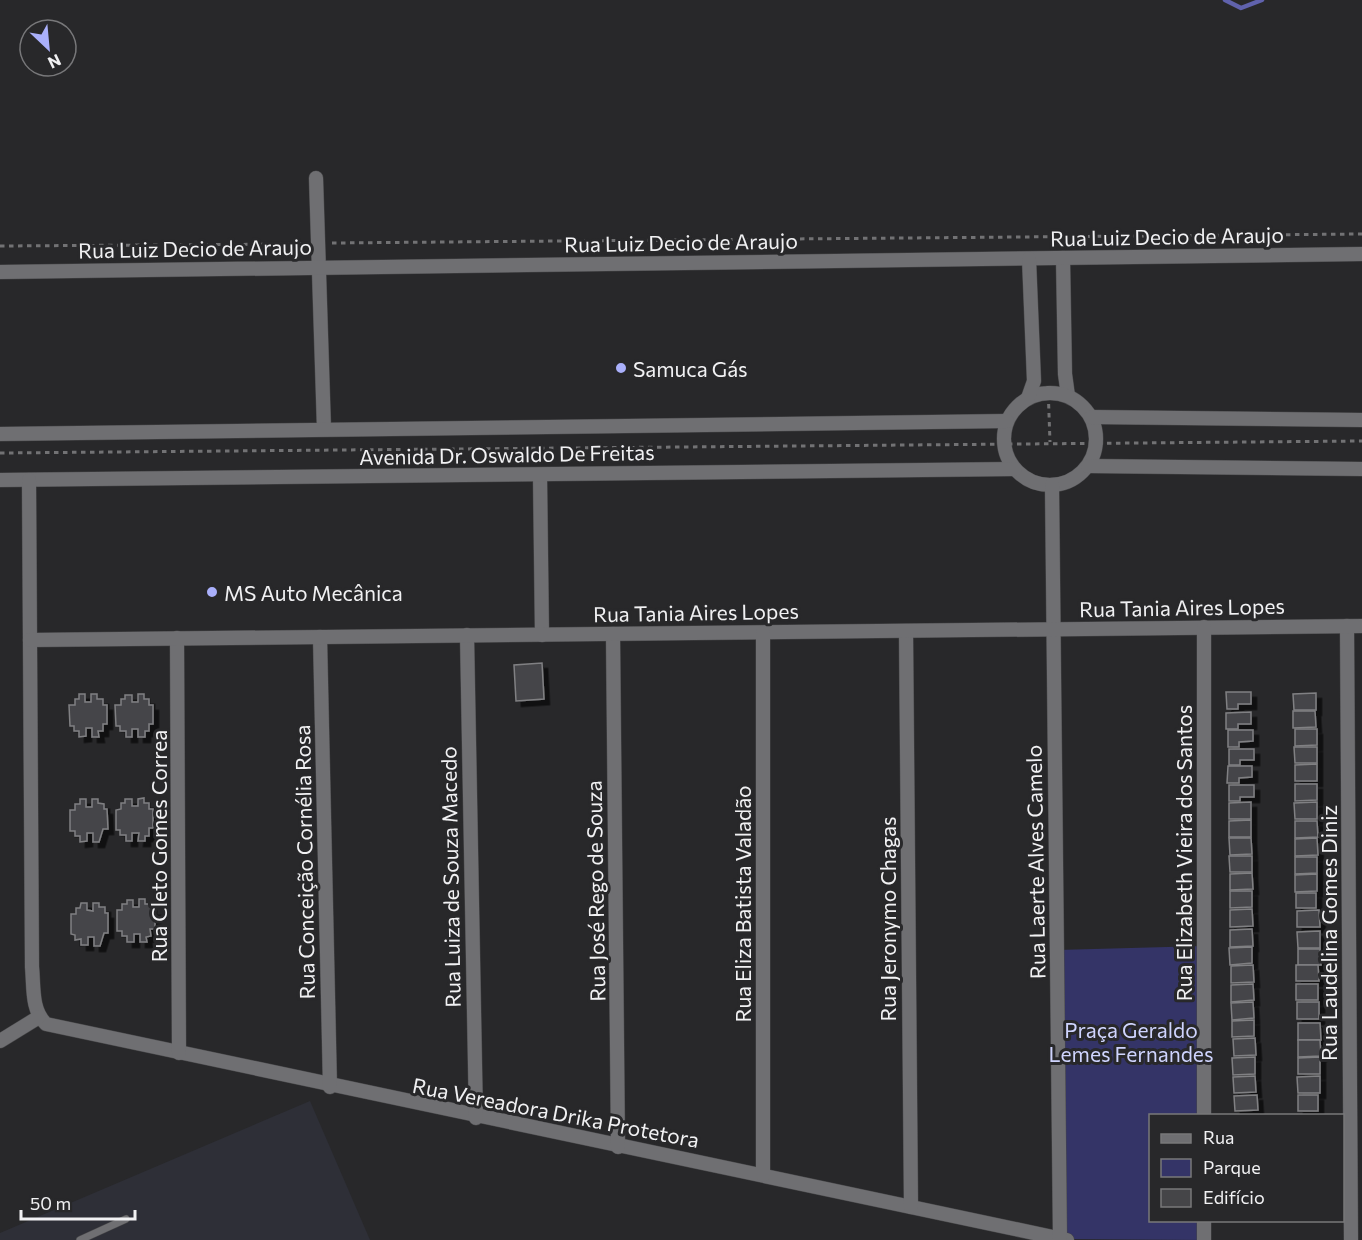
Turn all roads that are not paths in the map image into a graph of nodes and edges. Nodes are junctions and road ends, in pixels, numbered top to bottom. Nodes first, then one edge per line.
1 (316, 178) dead end
2 (1362, 254) edge
3 (1063, 258) junction
4 (1029, 259) junction
5 (319, 268) junction
6 (0, 272) edge
7 (1068, 396) junction
8 (1028, 398) junction
9 (1091, 417) junction
10 (1362, 420) edge
11 (1007, 421) junction
12 (324, 429) junction
13 (0, 434) edge
14 (1088, 466) junction
15 (1015, 469) junction
16 (1362, 469) edge
17 (540, 475) junction
18 (0, 480) edge
19 (29, 480) junction
20 (1052, 485) junction
21 (1347, 626) junction
22 (1362, 626) edge
23 (1204, 627) junction
24 (1053, 630) junction
25 (906, 631) junction
26 (763, 633) junction
27 (613, 634) junction
28 (467, 635) junction
29 (542, 635) junction
30 (320, 637) junction
31 (177, 638) junction
32 (30, 640) junction
33 (39, 1017) junction
34 (0, 1041) edge
35 (179, 1053) junction
36 (330, 1087) junction
37 (1204, 1114) edge
38 (476, 1118) junction
39 (618, 1147) junction
40 (763, 1175) junction
41 (911, 1207) junction
42 (126, 1219) dead end
43 (1204, 1222) edge
44 (1064, 1239) edge
45 (80, 1240) edge
46 (1204, 1240) edge
47 (1351, 1240) edge

1 - 5 street
2 - 3 street, Rua Luiz Decio de Araujo
3 - 4 street, Rua Luiz Decio de Araujo
3 - 7 street
4 - 5 street, Rua Luiz Decio de Araujo
4 - 8 street
5 - 6 street, Rua Luiz Decio de Araujo
5 - 12 street
7 - 8 street
7 - 9 street
8 - 11 street
9 - 10 street
9 - 14 street
11 - 12 street, Avenida Dr. Oswaldo De Freitas
11 - 15 street
12 - 13 street, Avenida Dr. Oswaldo De Freitas
14 - 16 street
14 - 20 street
15 - 17 street, Avenida Dr. Oswaldo De Freitas
15 - 20 street
17 - 19 street, Avenida Dr. Oswaldo De Freitas
17 - 29 street
18 - 19 street, Avenida Dr. Oswaldo De Freitas
19 - 32 street
20 - 24 street, Rua Laerte Alves Camelo
21 - 22 street, Rua Tania Aires Lopes
21 - 23 street, Rua Tania Aires Lopes
21 - 47 street, Rua Laudelina Gomes Diniz
23 - 24 street, Rua Tania Aires Lopes
23 - 37 street, Rua Elizabeth Vieira dos Santos
24 - 25 street, Rua Tania Aires Lopes
24 - 44 street, Rua Laerte Alves Camelo
25 - 26 street, Rua Tania Aires Lopes
25 - 41 street, Rua Jeronymo Chagas
26 - 27 street, Rua Tania Aires Lopes
26 - 40 street, Rua Eliza Batista Valadão
27 - 29 street, Rua Tania Aires Lopes
27 - 39 street, Rua José Rego de Souza
28 - 29 street, Rua Tania Aires Lopes
28 - 30 street, Rua Tania Aires Lopes
28 - 38 street, Rua Luiza de Souza Macedo
30 - 31 street, Rua Tania Aires Lopes
30 - 36 street, Rua Conceição Cornélia Rosa
31 - 32 street, Rua Tania Aires Lopes
31 - 35 street, Rua Cleto Gomes Correa
32 - 33 street
33 - 34 street
33 - 35 street, Rua Vereadora Drika Protetora
35 - 36 street, Rua Vereadora Drika Protetora
36 - 38 street, Rua Vereadora Drika Protetora
38 - 39 street, Rua Vereadora Drika Protetora
39 - 40 street, Rua Vereadora Drika Protetora
40 - 41 street, Rua Vereadora Drika Protetora
41 - 44 street, Rua Vereadora Drika Protetora
42 - 45 lane
43 - 46 street

